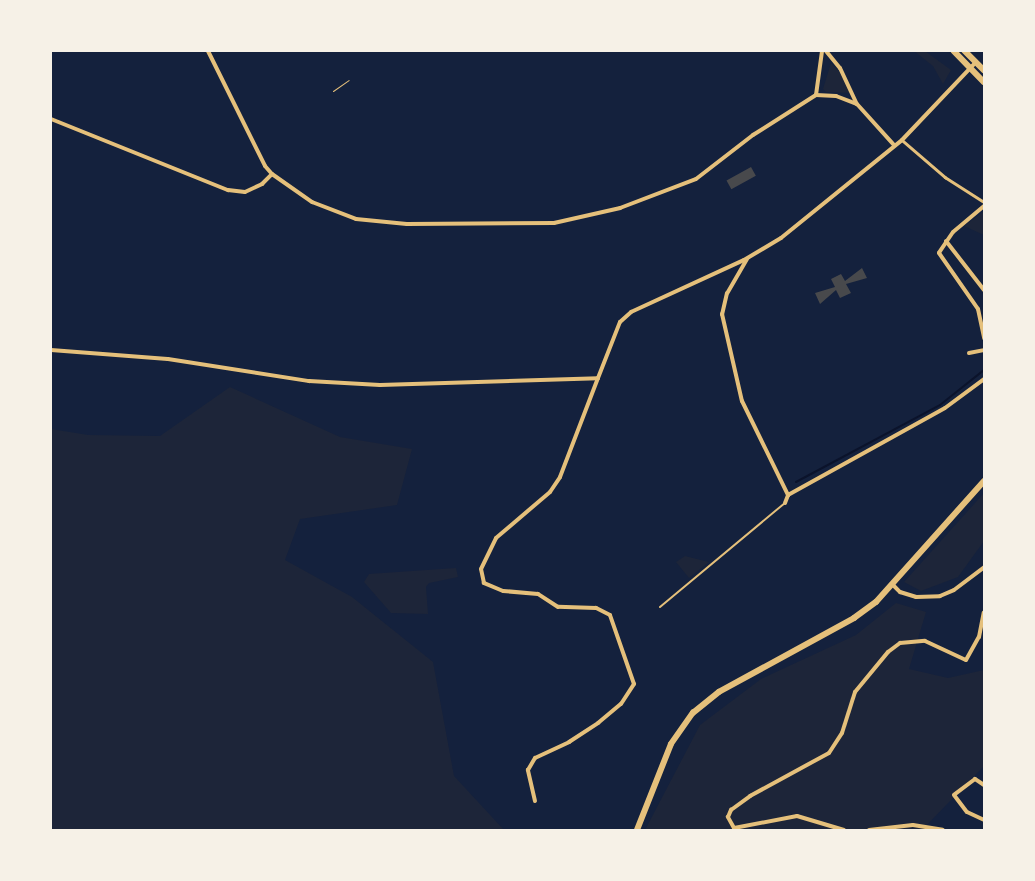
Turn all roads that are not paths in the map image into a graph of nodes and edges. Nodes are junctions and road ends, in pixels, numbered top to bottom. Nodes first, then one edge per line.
1 (208, 51) edge
2 (824, 51) edge
3 (954, 51) edge
4 (965, 51) edge
5 (976, 62) junction
6 (971, 70) junction
7 (984, 70) edge
8 (984, 82) edge
9 (816, 95) junction
10 (857, 104) junction
11 (51, 119) edge
12 (902, 140) junction
13 (894, 145) junction
14 (272, 174) junction
15 (984, 204) edge
16 (946, 240) junction
17 (749, 257) junction
18 (984, 290) edge
19 (984, 305) edge
20 (978, 309) junction
21 (984, 338) edge
22 (51, 350) edge
23 (984, 350) edge
24 (969, 352) dead end
25 (598, 378) junction
26 (984, 379) edge
27 (984, 481) edge
28 (788, 495) junction
29 (785, 503) joint
30 (984, 567) edge
31 (893, 585) junction
32 (660, 607) dead end
33 (984, 612) edge
34 (984, 785) edge
35 (535, 801) dead end
36 (984, 820) edge
37 (637, 830) edge
38 (844, 830) edge
39 (869, 830) edge
40 (943, 830) edge

1 - 14 street
2 - 9 street
2 - 10 street
3 - 6 highway
4 - 5 highway
5 - 6 street
5 - 7 highway
6 - 8 highway
6 - 12 street
9 - 10 street
9 - 14 street
10 - 13 street
11 - 14 street
12 - 13 street
12 - 15 street
13 - 17 street
15 - 16 street
16 - 18 street
16 - 20 street
17 - 25 street
17 - 28 street
19 - 20 street
20 - 21 street
22 - 25 street
23 - 24 street
25 - 35 street
26 - 28 street
27 - 31 highway
28 - 29 street
29 - 32 lane
30 - 31 street
31 - 37 highway
33 - 38 street
34 - 36 street
39 - 40 street

